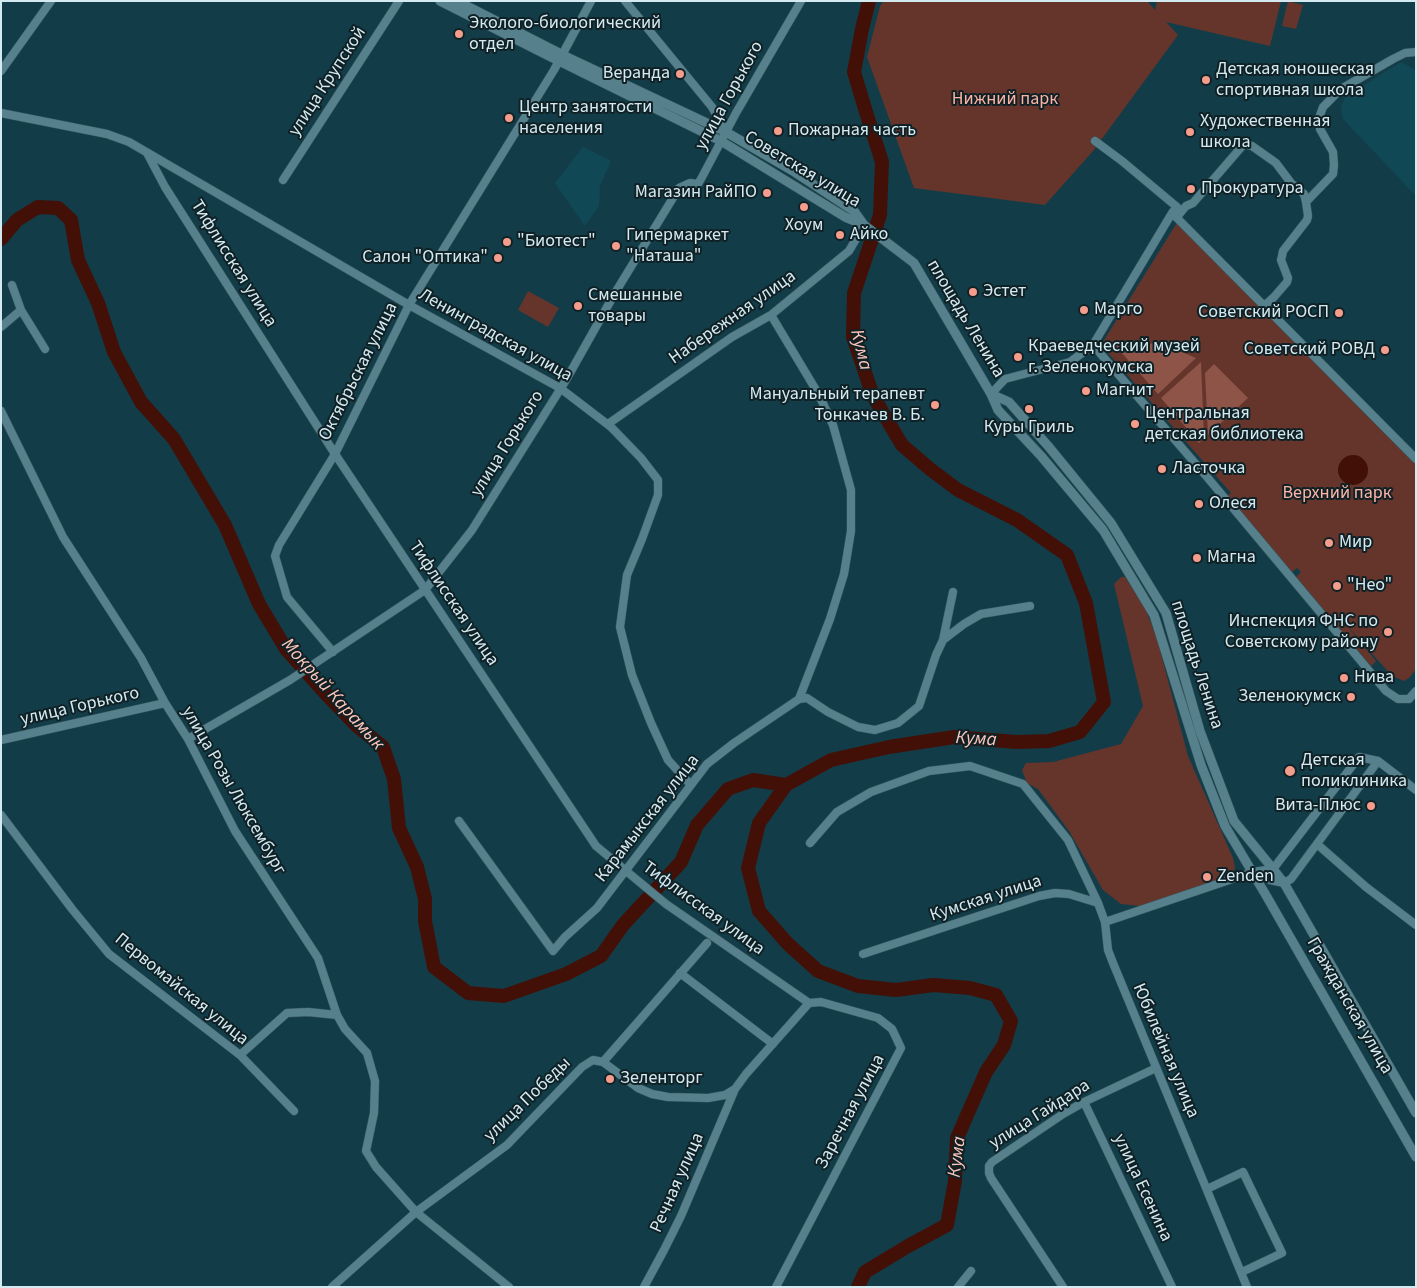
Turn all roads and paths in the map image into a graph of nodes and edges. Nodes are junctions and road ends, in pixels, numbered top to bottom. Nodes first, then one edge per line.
1 (50, 1) edge
2 (399, 1) edge
3 (440, 1) edge
4 (458, 1) edge
5 (591, 1) edge
6 (625, 1) edge
7 (801, 1) edge
8 (1416, 52) edge
9 (561, 58) junction
10 (1, 71) edge
11 (1, 113) edge
12 (726, 132) junction
13 (721, 141) junction
14 (1096, 141) dead end
15 (146, 152) junction
16 (283, 180) dead end
17 (1306, 202) junction
18 (1175, 215) junction
19 (864, 225) junction
20 (12, 285) dead end
21 (409, 305) junction
22 (1264, 306) junction
23 (21, 310) junction
24 (771, 315) junction
25 (1, 327) edge
26 (1093, 345) junction
27 (45, 349) dead end
28 (560, 388) junction
29 (991, 394) junction
30 (1, 411) edge
31 (608, 424) junction
32 (335, 454) junction
33 (1416, 459) edge
34 (425, 590) junction
35 (952, 592) dead end
36 (1030, 606) dead end
37 (943, 640) junction
38 (333, 652) junction
39 (1416, 691) edge
40 (799, 699) junction
41 (165, 703) junction
42 (188, 739) junction
43 (1, 740) edge
44 (1378, 761) junction
45 (691, 785) junction
46 (1416, 790) edge
47 (1, 815) edge
48 (459, 821) dead end
49 (810, 843) dead end
50 (1317, 844) junction
51 (1273, 869) junction
52 (626, 871) junction
53 (1253, 872) junction
54 (1284, 883) junction
55 (1098, 903) junction
56 (1105, 922) junction
57 (1416, 925) edge
58 (707, 943) dead end
59 (863, 954) dead end
60 (680, 973) junction
61 (809, 1003) junction
62 (337, 1015) junction
63 (773, 1044) junction
64 (240, 1055) junction
65 (603, 1062) junction
66 (1156, 1068) junction
67 (735, 1089) junction
68 (1084, 1102) junction
69 (294, 1111) dead end
70 (1416, 1114) edge
71 (1416, 1157) edge
72 (1207, 1189) junction
73 (416, 1212) junction
74 (971, 1271) dead end
75 (1242, 1272) junction
76 (332, 1287) edge
77 (508, 1287) edge
78 (644, 1287) edge
79 (776, 1287) edge
80 (958, 1287) edge
81 (1063, 1287) edge
82 (1172, 1287) edge
83 (1247, 1287) edge

1 - 10 street
2 - 16 street, улица Крупской
3 - 9 street, Советская улица
4 - 9 street, Советская улица
5 - 9 street, Октябрьская улица
6 - 12 street
7 - 12 street, улица Горького
8 - 17 street
9 - 12 street, Советская улица
9 - 13 street, Советская улица
9 - 21 street, Октябрьская улица
11 - 15 street, Ленинградская улица
12 - 13 street, улица Горького
12 - 19 street, Советская улица
13 - 19 street, Советская улица
13 - 28 street, улица Горького
14 - 18 street
15 - 21 street, Ленинградская улица
15 - 32 street, Тифлисская улица
17 - 18 street, площадь Ленина
17 - 22 street
18 - 22 street
18 - 26 street, площадь Ленина
19 - 24 street, Набережная улица
19 - 29 street, площадь Ленина
20 - 23 street
21 - 28 street, Ленинградская улица
21 - 32 street, Октябрьская улица
22 - 33 street
23 - 25 street
23 - 27 street
24 - 31 street, Набережная улица
24 - 40 street
26 - 29 street, площадь Ленина
26 - 39 street
28 - 31 street, Ленинградская улица
28 - 34 street, улица Горького
29 - 51 street, площадь Ленина
29 - 53 street, площадь Ленина
30 - 41 street, улица Розы Люксембург
31 - 45 street, Ленинградская улица
32 - 34 street, Тифлисская улица
32 - 38 street, Октябрьская улица
34 - 38 street, улица Горького
34 - 52 street, Тифлисская улица
35 - 37 street
36 - 37 street
37 - 40 street
38 - 42 street, улица Горького
40 - 45 street, Карамыкская улица
41 - 42 street, улица Розы Люксембург
41 - 43 street, улица Горького
42 - 62 street, улица Розы Люксембург
44 - 46 street
44 - 50 street
44 - 51 street
45 - 52 street, Карамыкская улица
47 - 64 street, Первомайская улица
48 - 52 street, Карамыкская улица
49 - 55 street
50 - 54 street
50 - 57 street
51 - 53 street
51 - 54 street, Гражданская улица
52 - 61 street, Тифлисская улица
53 - 54 street
53 - 56 street
53 - 71 street, Гражданская улица
54 - 70 street, Гражданская улица
55 - 56 street, Юбилейная улица
55 - 59 street, Кумская улица
56 - 66 street, Юбилейная улица
58 - 60 street
60 - 63 street
60 - 65 street
61 - 63 street, Речная улица
61 - 79 street, Заречная улица
62 - 64 street
62 - 73 street, улица Розы Люксембург
63 - 67 street, Речная улица
64 - 69 street, Первомайская улица
65 - 67 street
65 - 73 street, улица Победы
66 - 68 street, улица Гайдара
66 - 72 street, Юбилейная улица
67 - 78 street, Речная улица
68 - 81 street, улица Гайдара
68 - 82 street, улица Есенина
72 - 75 street, Юбилейная улица
72 - 75 street
73 - 76 street, улица Победы
73 - 77 street
74 - 80 street
75 - 83 street, Юбилейная улица

